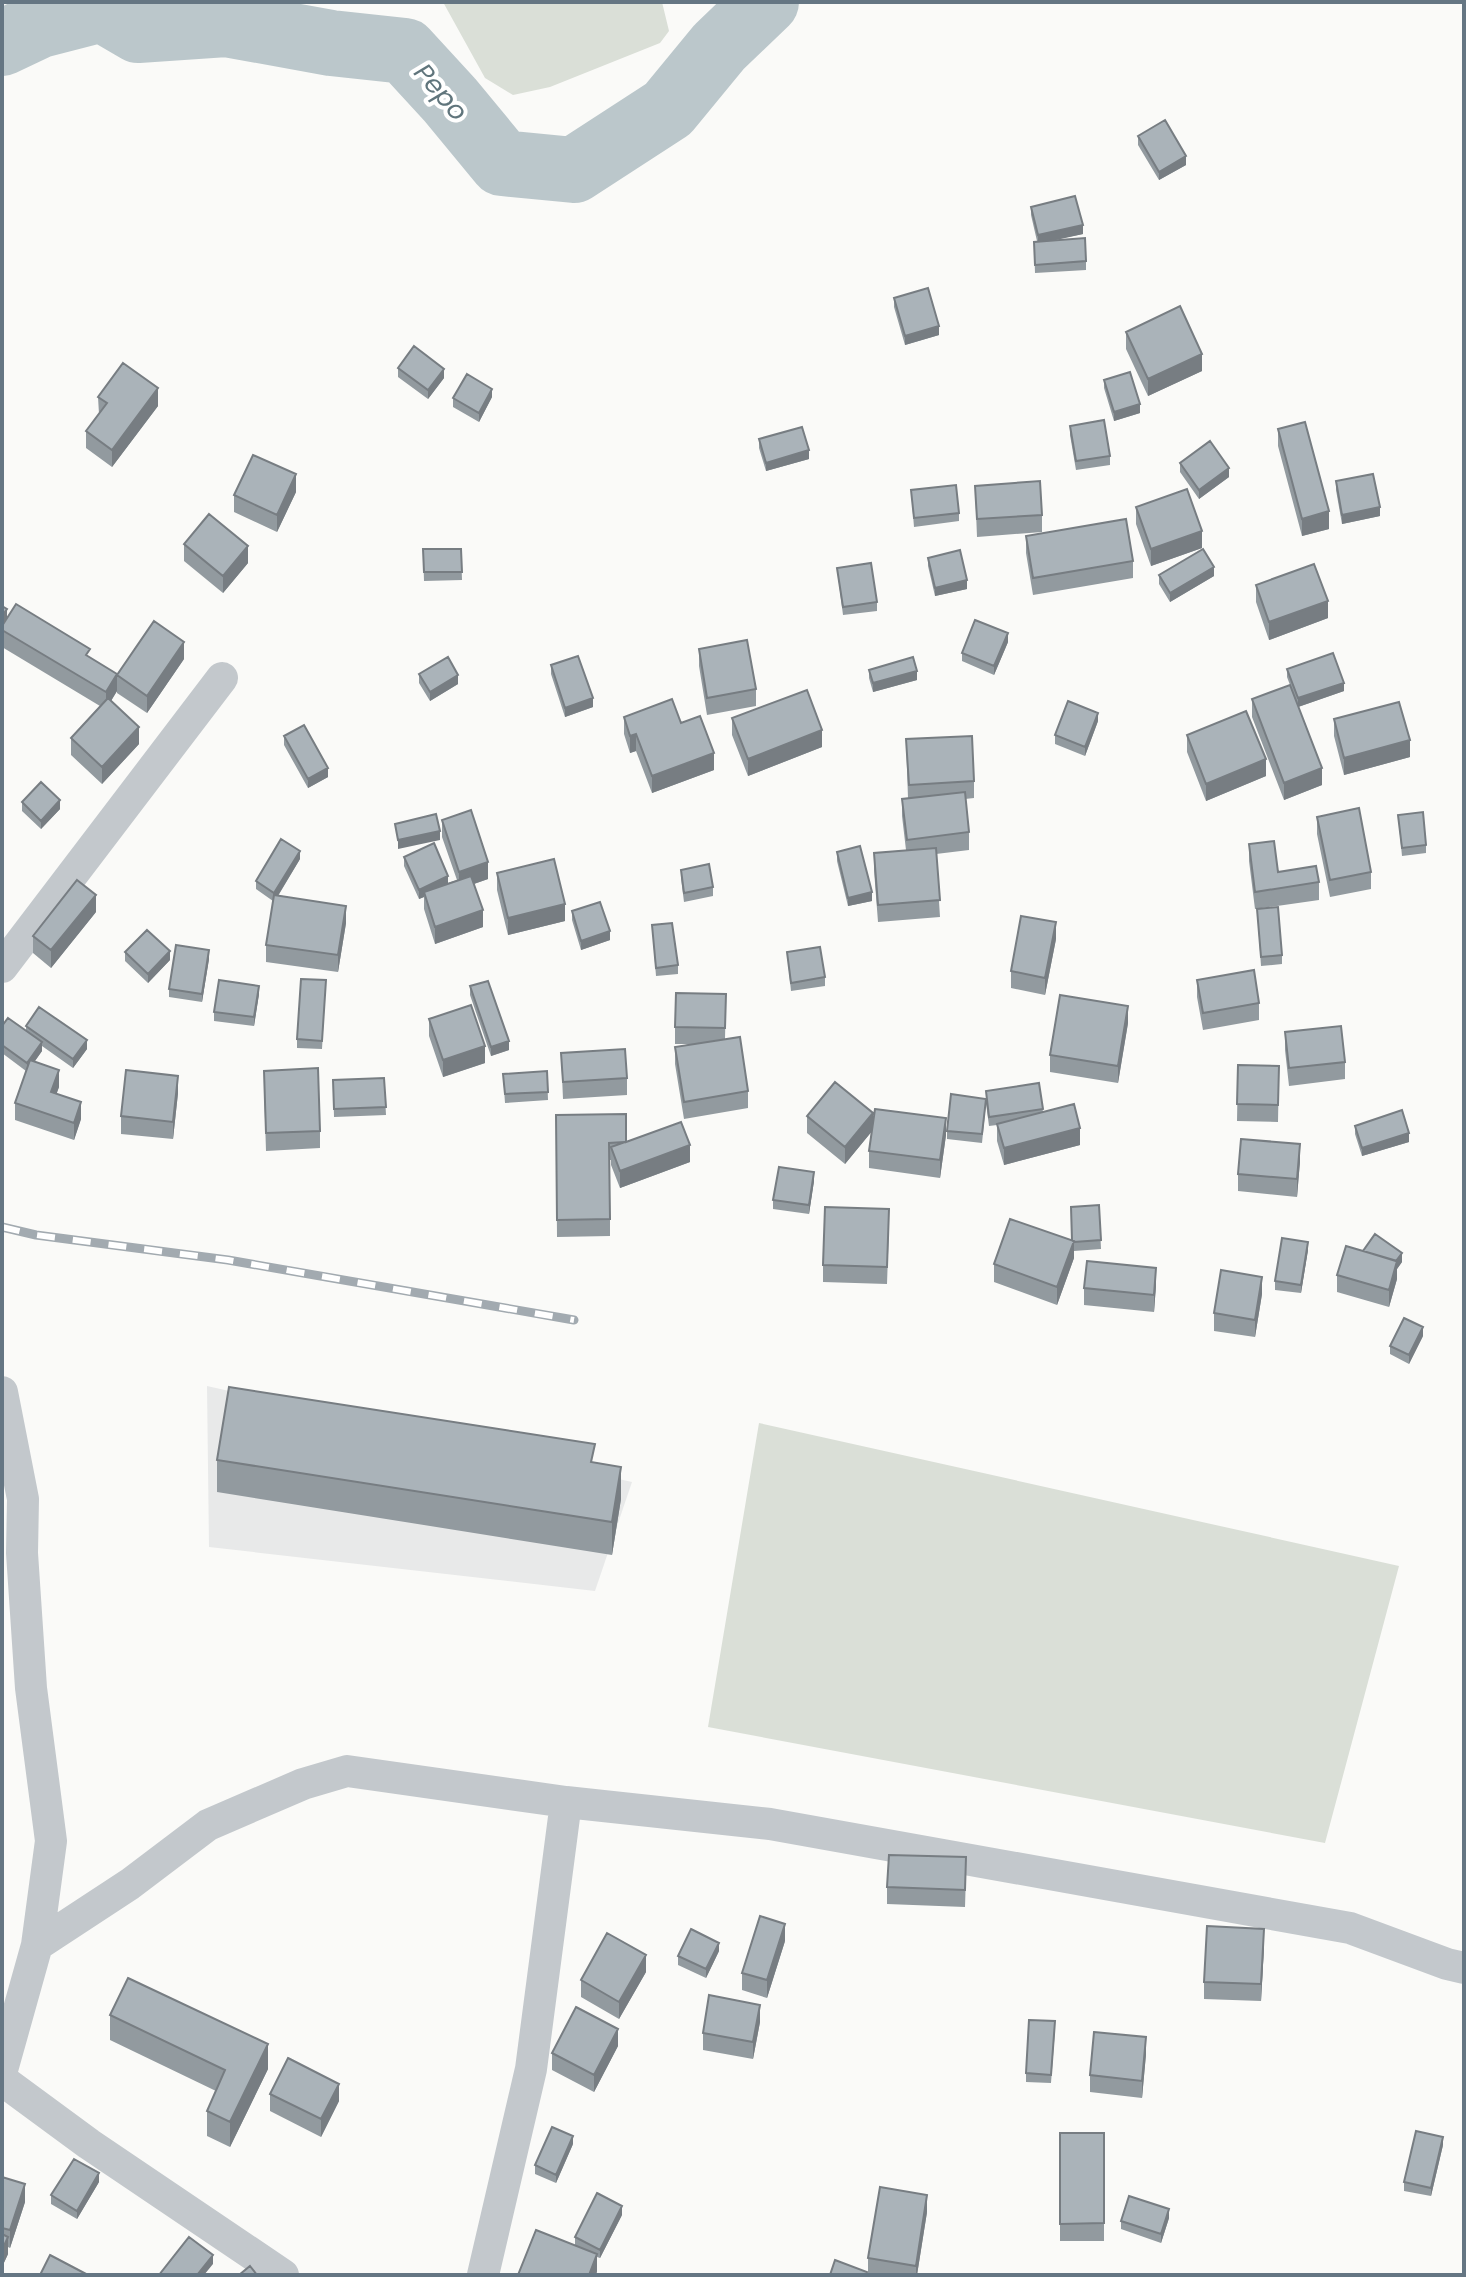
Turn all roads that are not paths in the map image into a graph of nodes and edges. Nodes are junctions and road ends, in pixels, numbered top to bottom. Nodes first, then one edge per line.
1 (222, 678) dead end
2 (2, 967) edge
3 (2, 1392) edge
4 (566, 1802) junction
5 (37, 1945) junction
6 (1464, 1968) edge
7 (2, 2070) edge
8 (2, 2080) edge
9 (283, 2275) edge
10 (483, 2275) edge

1 - 2 street
3 - 5 street
4 - 5 street
4 - 6 street
4 - 10 street
5 - 7 street
8 - 9 street

